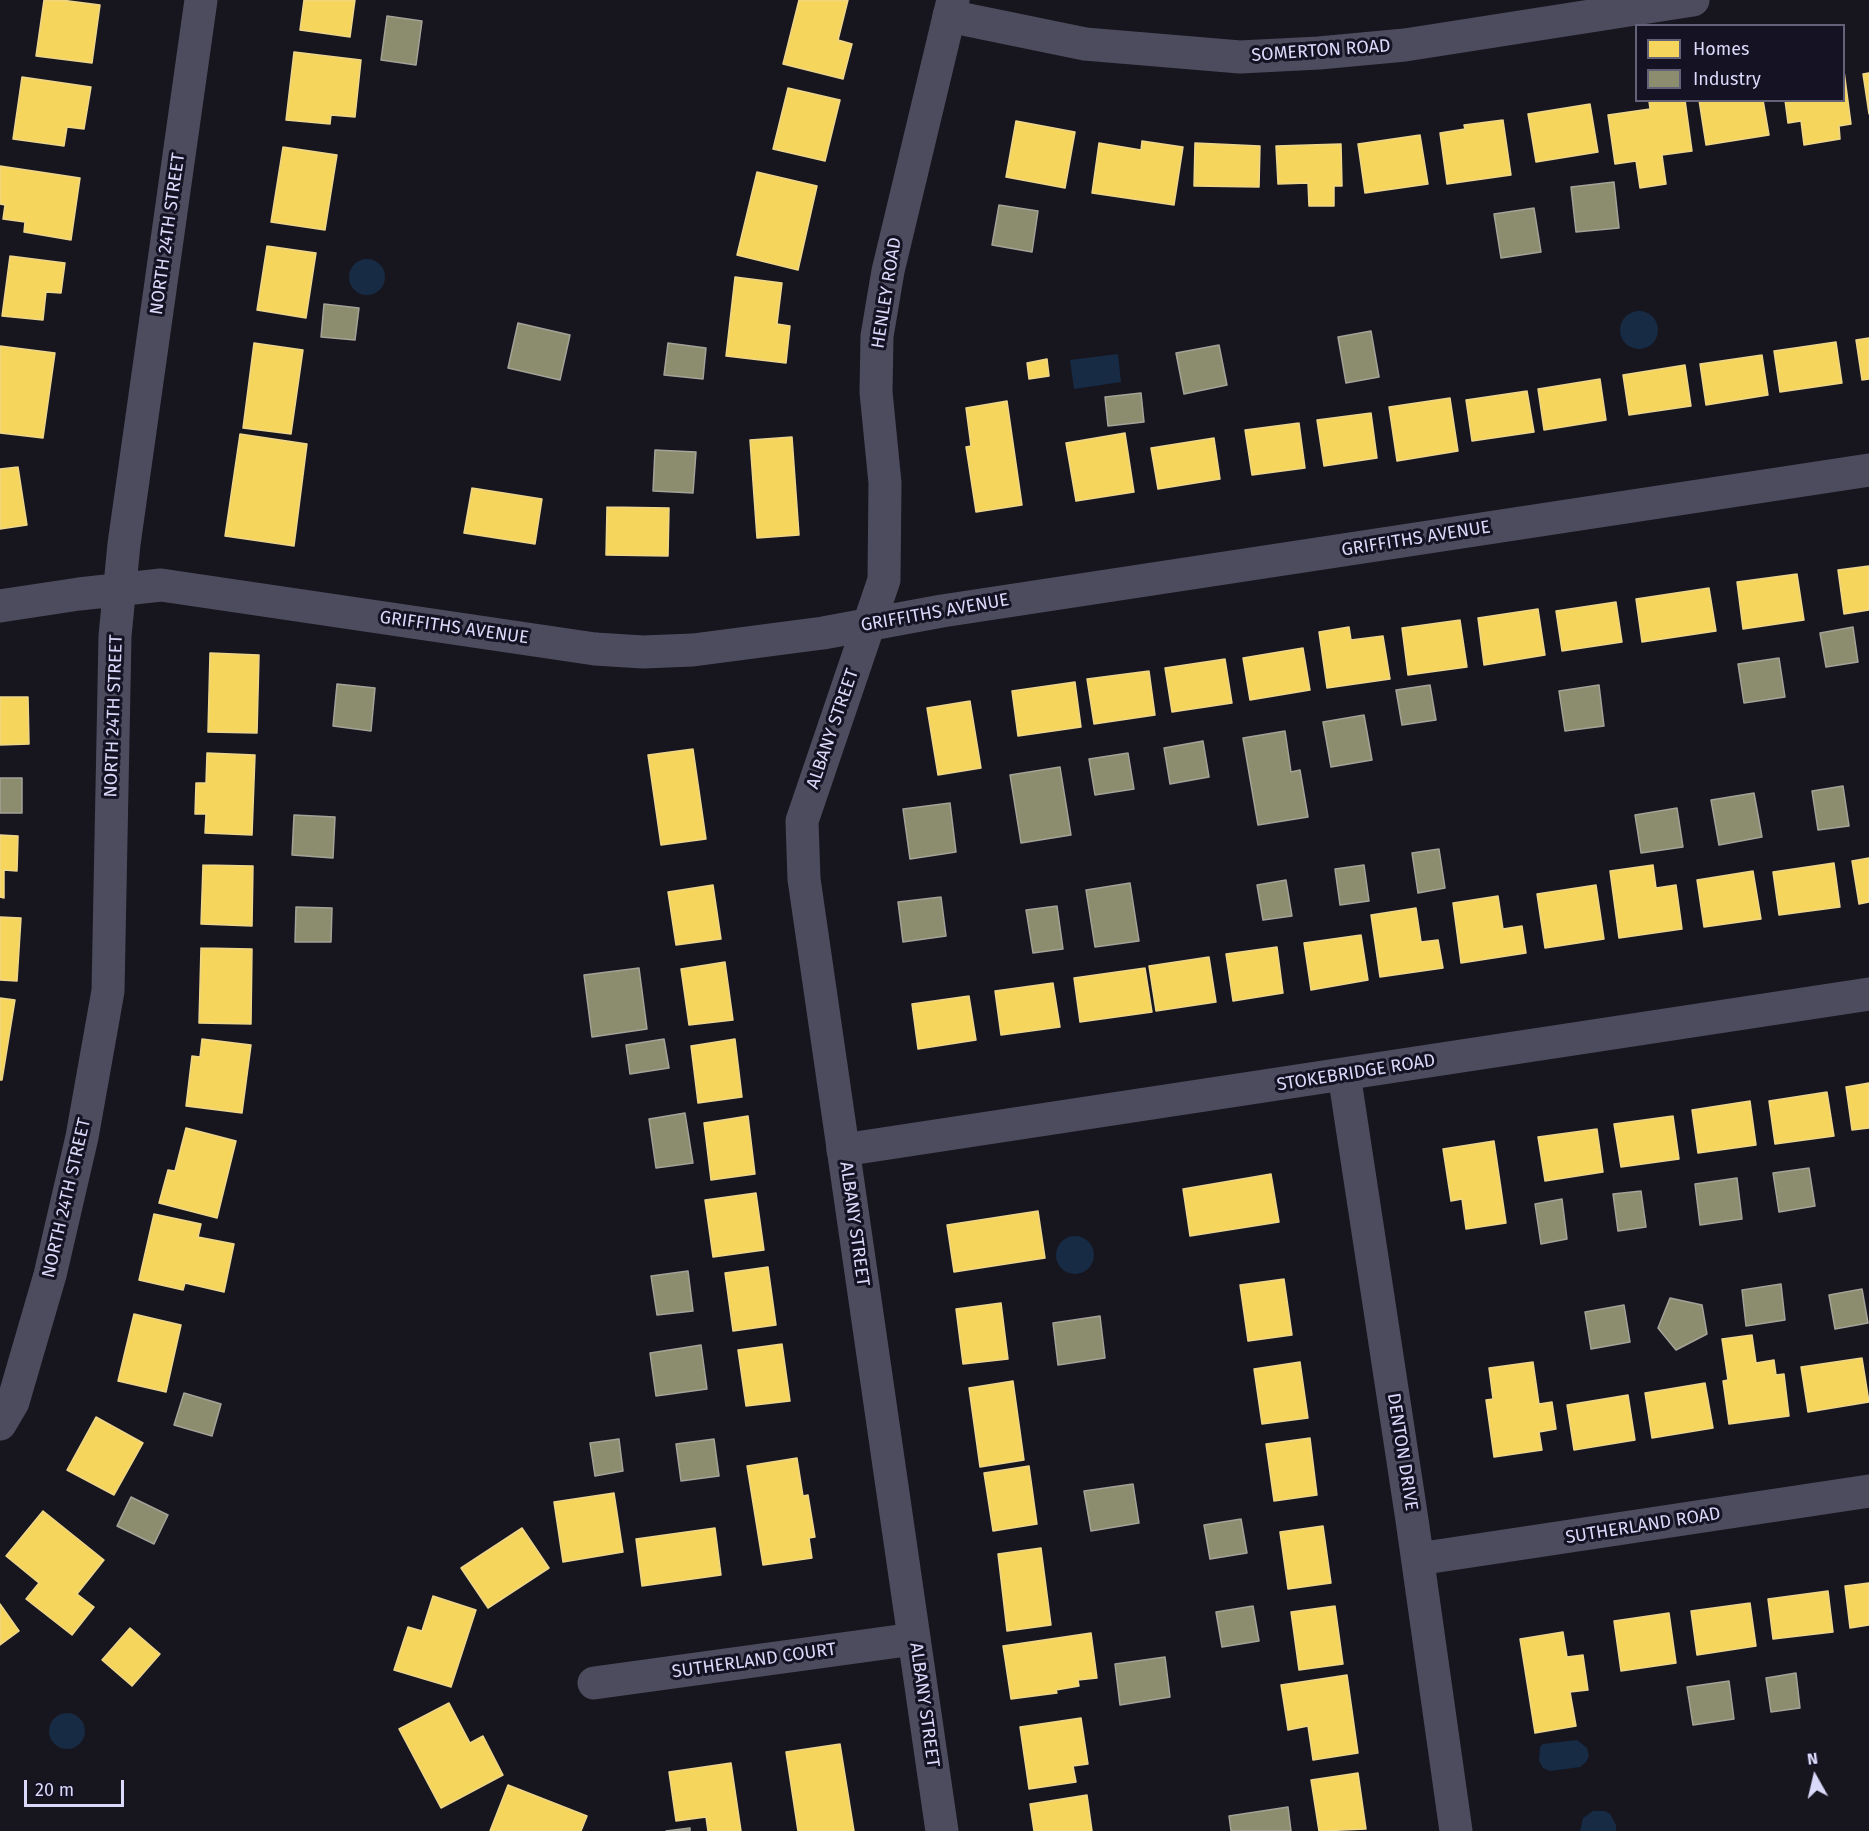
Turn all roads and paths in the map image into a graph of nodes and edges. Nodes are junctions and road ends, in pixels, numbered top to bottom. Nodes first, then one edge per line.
1 (201, 0) edge
2 (1693, 0) edge
3 (951, 8) edge
4 (1869, 471) edge
5 (120, 590) junction
6 (0, 606) edge
7 (868, 625) junction
8 (1869, 994) edge
9 (1344, 1074) junction
10 (843, 1150) junction
11 (0, 1424) edge
12 (1869, 1491) edge
13 (1418, 1559) junction
14 (914, 1639) junction
15 (594, 1683) dead end
16 (942, 1831) edge
17 (1456, 1831) edge

1 - 5 street, NORTH 24TH STREET
2 - 3 street, SOMERTON ROAD
3 - 7 street, HENLEY ROAD
4 - 7 street, GRIFFITHS AVENUE
5 - 6 street, GRIFFITHS AVENUE
5 - 7 street, GRIFFITHS AVENUE
5 - 11 street, NORTH 24TH STREET
7 - 10 street, ALBANY STREET
8 - 9 street, STOKEBRIDGE ROAD
9 - 10 street, STOKEBRIDGE ROAD
9 - 13 street, DENTON DRIVE
10 - 14 street, ALBANY STREET
12 - 13 street, SUTHERLAND ROAD
13 - 17 street, DENTON DRIVE
14 - 15 street, SUTHERLAND COURT
14 - 16 street, ALBANY STREET

